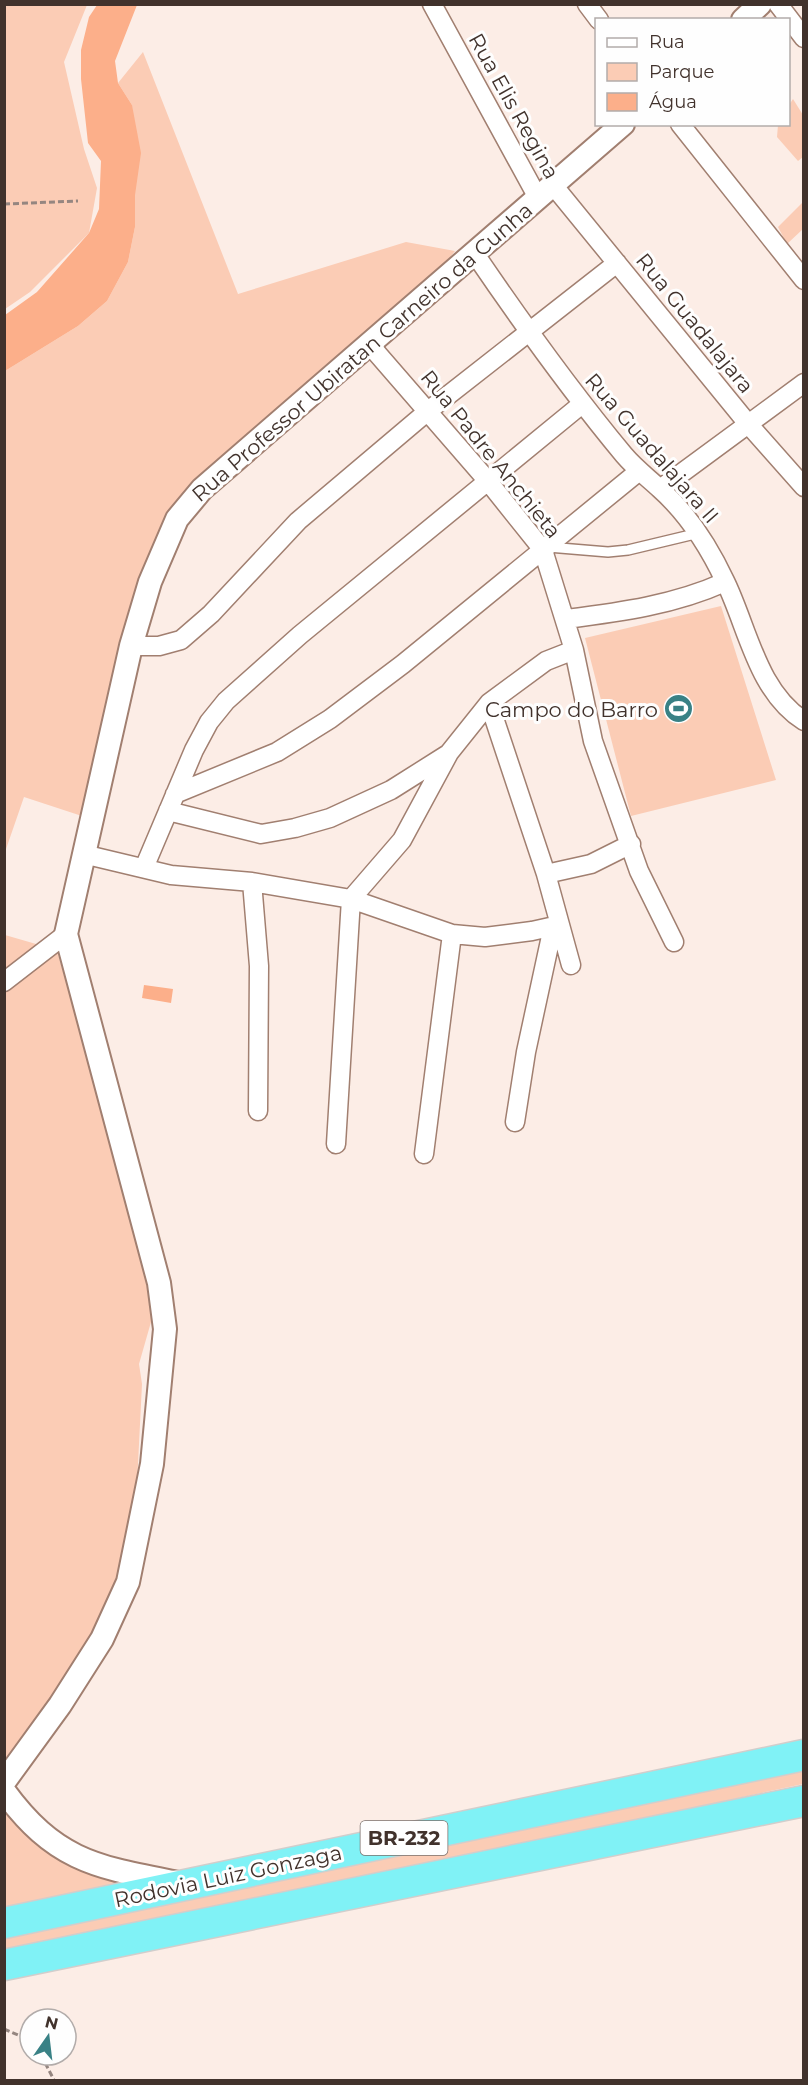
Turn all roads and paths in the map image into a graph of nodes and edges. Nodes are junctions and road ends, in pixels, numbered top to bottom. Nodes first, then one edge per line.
1 (432, 4) edge
2 (587, 4) edge
3 (760, 4) edge
4 (778, 4) edge
5 (598, 18) edge
6 (745, 18) edge
7 (789, 18) edge
8 (790, 20) edge
9 (804, 38) edge
10 (621, 126) edge
11 (682, 126) edge
12 (546, 192) junction
13 (78, 201) dead end
14 (4, 204) edge
15 (475, 254) junction
16 (617, 263) junction
17 (804, 280) edge
18 (528, 331) junction
19 (369, 344) junction
20 (804, 383) edge
21 (582, 404) junction
22 (428, 411) junction
23 (749, 425) junction
24 (638, 472) junction
25 (487, 480) junction
26 (804, 487) edge
27 (660, 489) junction
28 (700, 533) junction
29 (546, 549) junction
30 (725, 582) junction
31 (566, 619) junction
32 (131, 646) junction
33 (574, 650) junction
34 (489, 703) junction
35 (804, 721) edge
36 (449, 753) junction
37 (172, 802) junction
38 (631, 844) junction
39 (83, 854) junction
40 (144, 868) junction
41 (546, 874) junction
42 (252, 882) junction
43 (351, 898) junction
44 (556, 926) junction
45 (66, 934) junction
46 (452, 934) junction
47 (674, 942) dead end
48 (572, 965) dead end
49 (4, 982) edge
50 (258, 1111) dead end
51 (516, 1122) dead end
52 (336, 1144) dead end
53 (424, 1154) dead end
54 (804, 1755) edge
55 (4, 1782) edge
56 (4, 1791) edge
57 (804, 1801) edge
58 (191, 1885) junction
59 (4, 1923) edge
60 (4, 1965) edge
61 (4, 2029) edge
62 (18, 2035) edge

1 - 12 street, Rua Elis Regina
2 - 5 street
3 - 6 street
4 - 7 street
8 - 9 street
10 - 12 street, Rua Professor Ubiratan Carneiro da Cunha
11 - 17 street
12 - 15 street, Rua Professor Ubiratan Carneiro da Cunha
12 - 16 street, Rua Guadalajara
13 - 14 path
15 - 18 street, Rua Guadalajara II
15 - 19 street, Rua Professor Ubiratan Carneiro da Cunha
16 - 18 street
16 - 23 street, Rua Guadalajara
18 - 21 street, Rua Guadalajara II
18 - 22 street
19 - 22 street, Rua Padre Anchieta
19 - 32 street, Rua Professor Ubiratan Carneiro da Cunha
20 - 23 street
21 - 24 street, Rua Guadalajara II
21 - 25 street
22 - 25 street, Rua Padre Anchieta
22 - 32 street
23 - 26 street, Rua Guadalajara
23 - 27 street
24 - 27 street, Rua Guadalajara II
24 - 29 street
25 - 29 street, Rua Padre Anchieta
25 - 37 street
27 - 28 street, Rua Guadalajara II
28 - 29 lane
28 - 30 street, Rua Guadalajara II
29 - 31 street, Rua Padre Anchieta
29 - 37 street
30 - 31 street
30 - 35 street, Rua Guadalajara II
31 - 33 street, Rua Padre Anchieta
32 - 39 street, Rua Professor Ubiratan Carneiro da Cunha
33 - 34 street
33 - 38 street, Rua Padre Anchieta
34 - 36 street
34 - 41 street
36 - 37 street
36 - 43 street
37 - 40 street
38 - 41 street
38 - 47 street, Rua Padre Anchieta
39 - 40 street
39 - 45 street, Rua Professor Ubiratan Carneiro da Cunha
40 - 42 street
41 - 44 street
42 - 43 street
42 - 50 street
43 - 46 street
43 - 52 street
44 - 46 street
44 - 48 street
44 - 51 street
45 - 49 street
45 - 55 street
46 - 53 street
54 - 58 highway, Rodovia Luiz Gonzaga / BR-232
56 - 58 street
57 - 60 highway, Rodovia Luiz Gonzaga / BR-232
58 - 59 highway, Rodovia Luiz Gonzaga / BR-232
61 - 62 path

